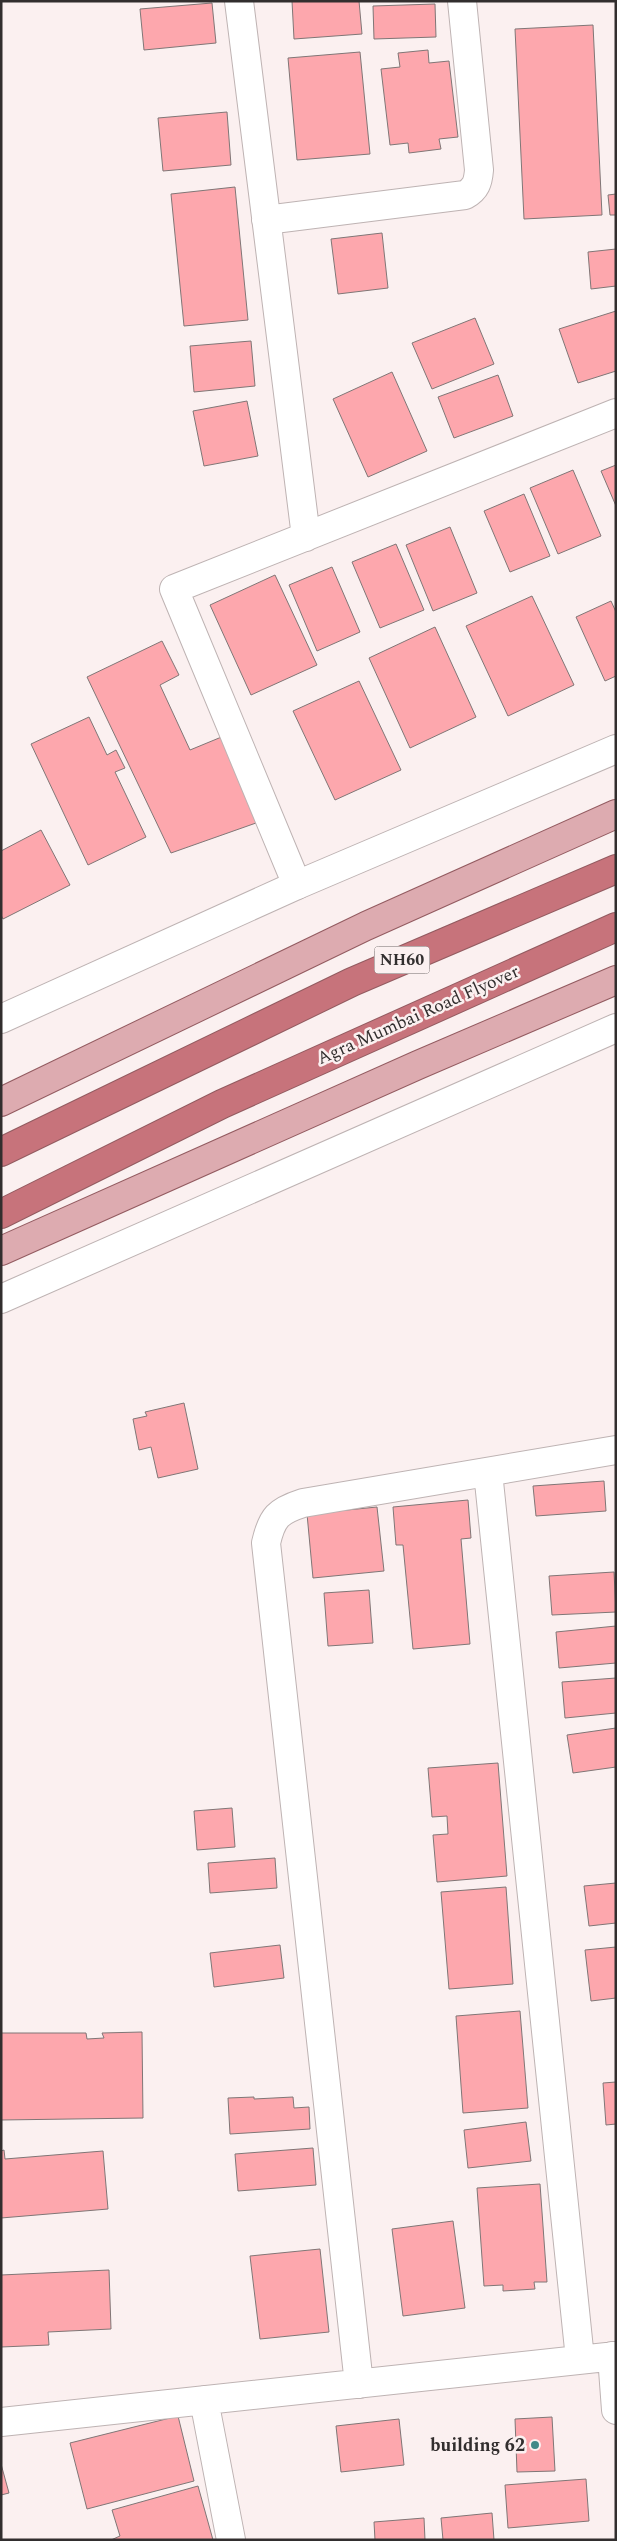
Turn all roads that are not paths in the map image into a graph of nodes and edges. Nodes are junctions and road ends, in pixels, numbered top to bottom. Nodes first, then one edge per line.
1 (239, 1) edge
2 (462, 1) edge
3 (266, 220) junction
4 (616, 413) edge
5 (306, 536) junction
6 (616, 749) edge
7 (616, 814) edge
8 (616, 869) edge
9 (297, 885) junction
10 (616, 928) edge
11 (616, 980) edge
12 (1, 1019) edge
13 (616, 1028) edge
14 (1, 1102) edge
15 (1, 1152) edge
16 (1, 1214) edge
17 (1, 1251) edge
18 (1, 1299) edge
19 (616, 1450) edge
20 (488, 1472) junction
21 (614, 2356) edge
22 (580, 2359) junction
23 (360, 2384) junction
24 (204, 2400) junction
25 (616, 2410) edge
26 (1, 2422) edge
27 (231, 2540) edge

1 - 3 street
2 - 3 street
3 - 5 street
4 - 5 street
5 - 9 street
6 - 9 street
7 - 14 main road
8 - 15 highway, NH60
9 - 12 street
10 - 16 highway, Agra Mumbai Road Flyover
11 - 17 main road
13 - 18 street
19 - 20 street
20 - 22 street
20 - 23 street
21 - 22 street
21 - 25 street
22 - 23 street
23 - 24 street
24 - 26 street
24 - 27 street

